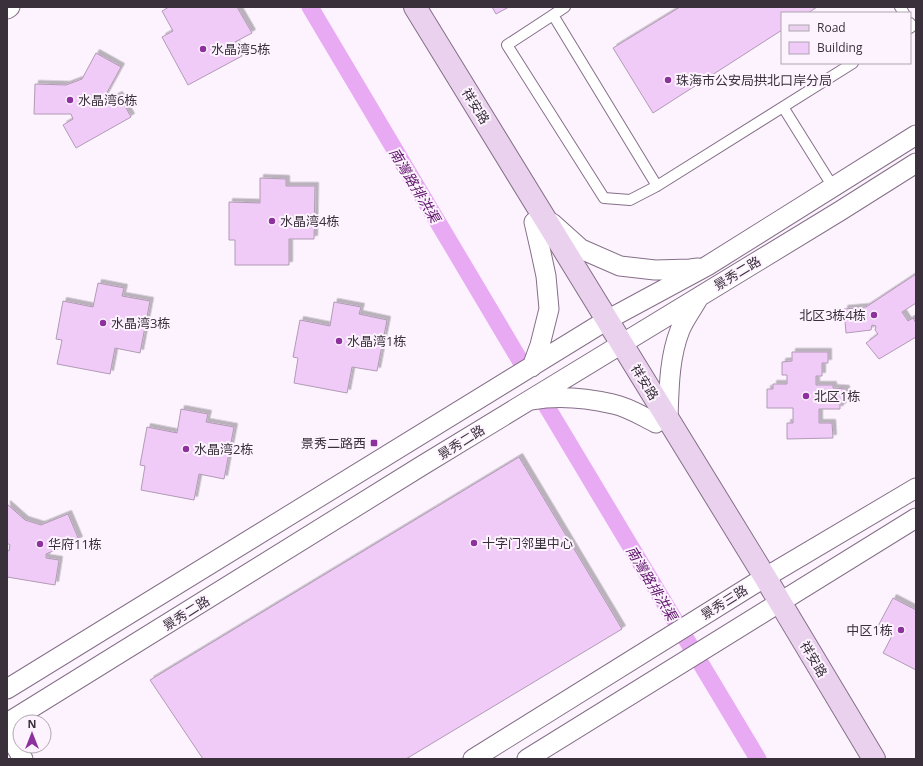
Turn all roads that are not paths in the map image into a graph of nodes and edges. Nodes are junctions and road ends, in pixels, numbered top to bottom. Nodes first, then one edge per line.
1 (10, 7) edge
2 (403, 7) edge
3 (415, 7) edge
4 (565, 7) edge
5 (7, 9) edge
6 (553, 16) junction
7 (852, 64) edge
8 (783, 107) junction
9 (916, 135) edge
10 (916, 163) edge
11 (657, 186) junction
12 (833, 187) junction
13 (539, 219) junction
14 (707, 266) junction
15 (699, 296) junction
16 (602, 323) junction
17 (616, 346) junction
18 (532, 366) junction
19 (527, 401) junction
20 (662, 421) junction
21 (916, 488) edge
22 (916, 518) edge
23 (760, 580) junction
24 (775, 605) junction
25 (7, 689) edge
26 (7, 723) edge
27 (7, 732) edge
28 (23, 759) edge
29 (473, 759) edge
30 (527, 759) edge
31 (861, 759) edge
32 (874, 759) edge

1 - 5 street
2 - 13 main road, 祥安路
3 - 13 main road, 祥安路
4 - 6 lane
6 - 11 lane
6 - 11 lane
7 - 8 lane
8 - 11 lane
8 - 12 lane
9 - 12 street, 景秀二路
10 - 15 street, 景秀二路
12 - 14 street, 景秀二路
13 - 14 street
13 - 16 main road, 祥安路
13 - 18 street
14 - 16 street, 景秀二路
15 - 17 street, 景秀二路
15 - 20 street
16 - 17 main road, 祥安路
16 - 18 street, 景秀二路
17 - 19 street, 景秀二路
17 - 20 main road, 祥安路
18 - 25 street, 景秀二路
19 - 20 street
19 - 26 street, 景秀二路
20 - 23 main road, 祥安路
21 - 23 street, 景秀三路
22 - 24 street
23 - 24 main road, 祥安路
23 - 29 street, 景秀三路
24 - 30 street
24 - 31 main road, 祥安路
24 - 32 main road, 祥安路
27 - 28 street

